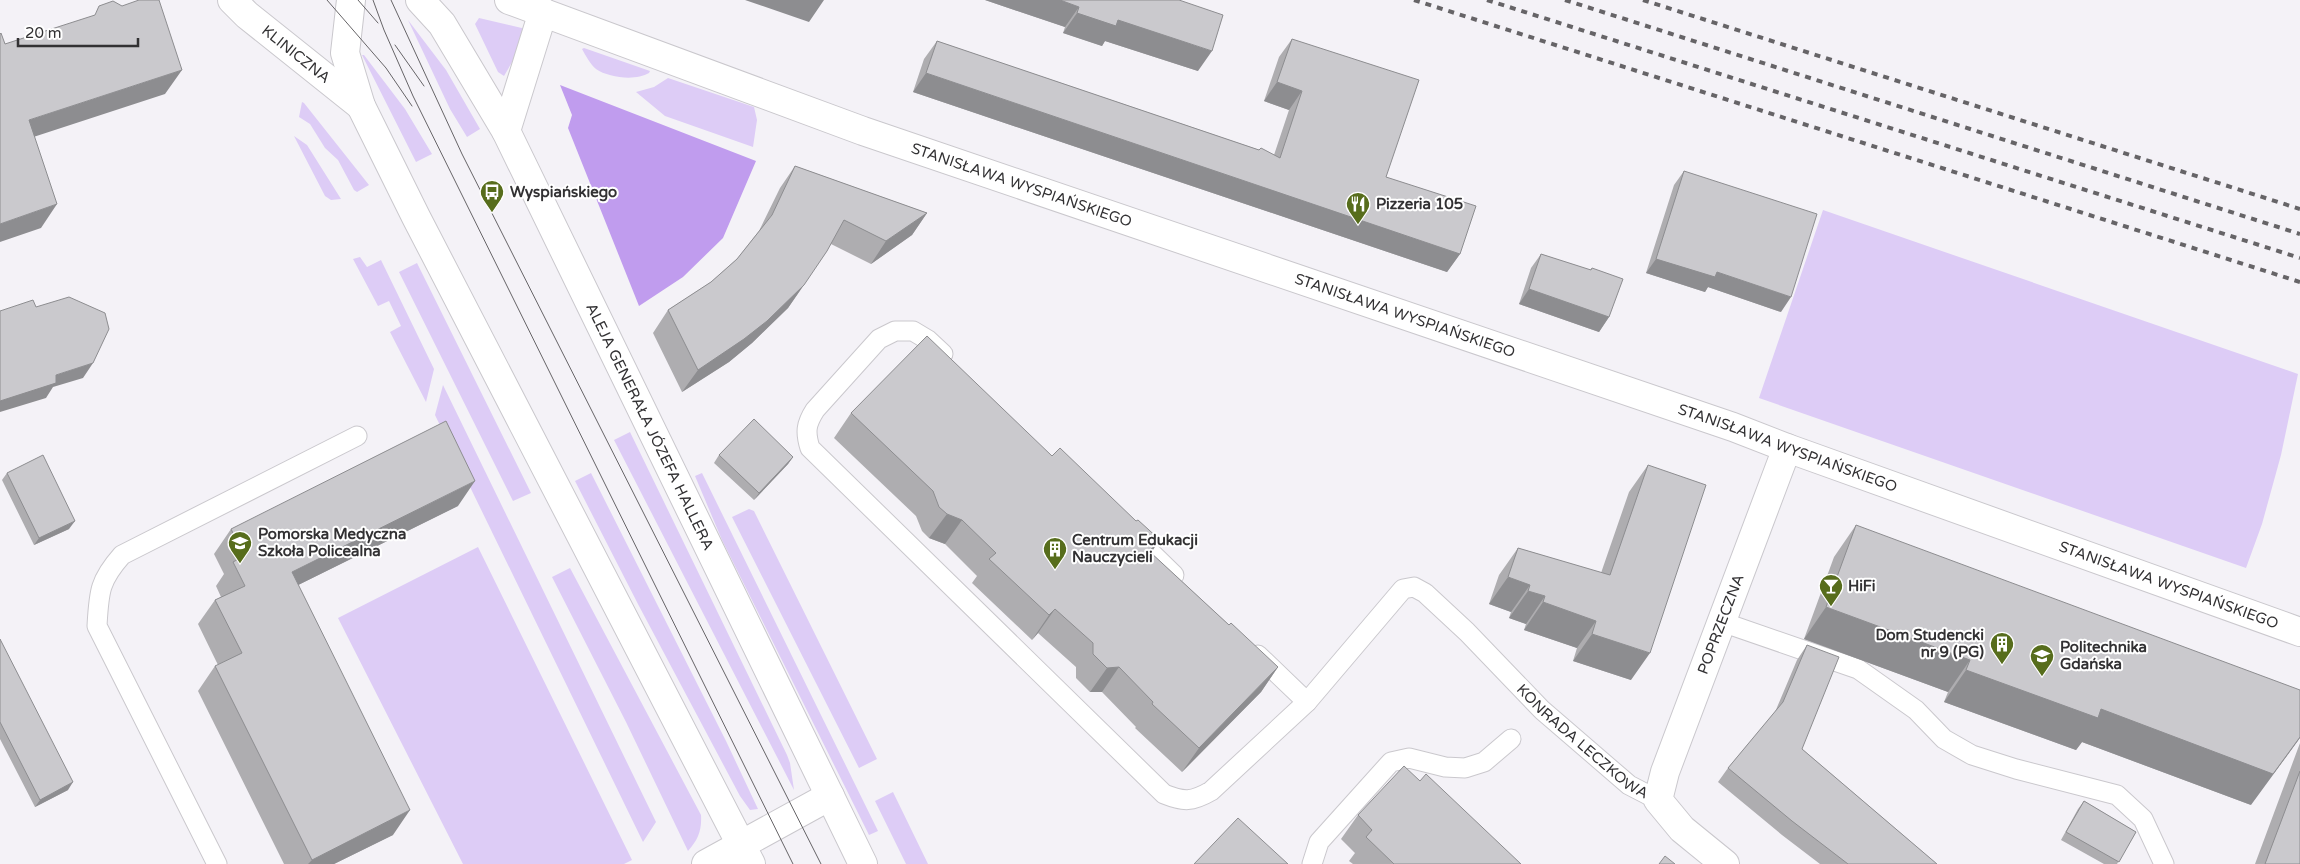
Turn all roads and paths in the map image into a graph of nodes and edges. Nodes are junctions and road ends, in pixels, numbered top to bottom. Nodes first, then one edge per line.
1 (232, 0) edge
2 (351, 0) edge
3 (420, 0) edge
4 (509, 0) edge
5 (543, 12) junction
6 (362, 106) junction
7 (506, 131) junction
8 (957, 367) edge
9 (357, 436) dead end
10 (1787, 448) junction
11 (1121, 524) edge
12 (1186, 586) edge
13 (1722, 622) junction
14 (2300, 632) edge
15 (1243, 641) edge
16 (1307, 702) junction
17 (1511, 739) dead end
18 (830, 796) junction
19 (1658, 800) junction
20 (746, 854) edge
21 (217, 864) edge
22 (706, 864) edge
23 (863, 864) edge
24 (1312, 864) edge
25 (1725, 864) edge
26 (2164, 864) edge

1 - 6 street, KLINICZNA
2 - 6 street
3 - 7 street, ALEJA GENERAŁA JÓZEFA HALLERA
4 - 5 street, STANISŁAWA WYSPIAŃSKIEGO
5 - 7 street
5 - 10 street, STANISŁAWA WYSPIAŃSKIEGO
6 - 20 street
7 - 18 street, ALEJA GENERAŁA JÓZEFA HALLERA
8 - 16 lane, KONRADA LECZKOWA
9 - 21 lane
10 - 13 street, POPRZECZNA
10 - 14 street, STANISŁAWA WYSPIAŃSKIEGO
11 - 12 lane
13 - 19 street, POPRZECZNA
13 - 26 lane
15 - 16 lane
16 - 19 lane, KONRADA LECZKOWA
17 - 24 lane
18 - 20 street
18 - 23 street, ALEJA GENERAŁA JÓZEFA HALLERA
19 - 25 street, KONRADA LECZKOWA
20 - 22 street

